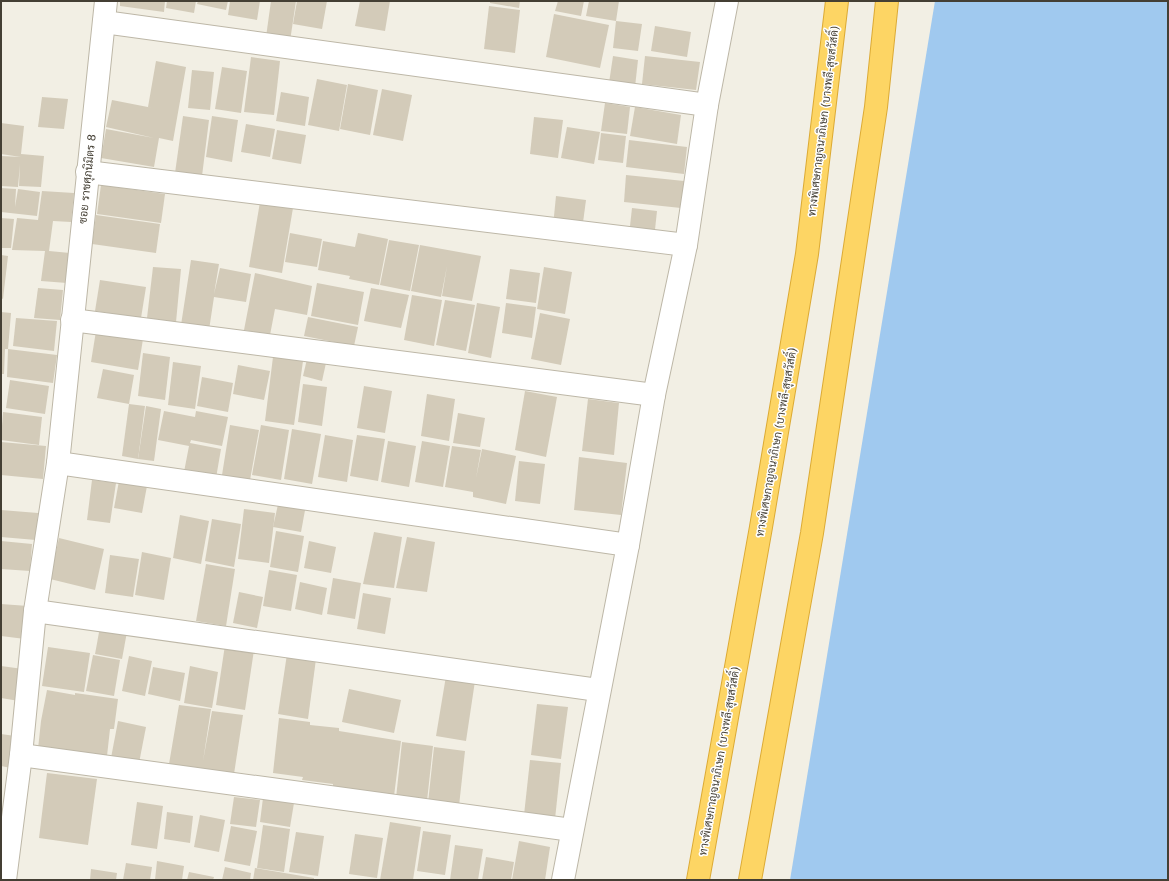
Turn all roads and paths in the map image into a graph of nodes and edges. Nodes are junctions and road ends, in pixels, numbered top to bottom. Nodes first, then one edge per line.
1 (106, 1) edge
2 (727, 1) edge
3 (837, 1) edge
4 (887, 1) edge
5 (104, 22) junction
6 (707, 105) junction
7 (88, 172) junction
8 (686, 245) junction
9 (72, 320) junction
10 (654, 395) junction
11 (58, 463) junction
12 (628, 545) junction
13 (35, 611) junction
14 (598, 690) junction
15 (21, 755) junction
16 (572, 830) junction
17 (5, 880) edge
18 (563, 880) edge
19 (698, 880) edge
20 (750, 880) edge

1 - 5 street, ซอย ราชศุภนิมิตร 8
2 - 6 street
3 - 19 highway, ทางพิเศษกาญจนาภิเษก (บางพลี-สุขสวัสดิ์)
4 - 20 highway
5 - 6 street
5 - 7 street, ซอย ราชศุภนิมิตร 8
6 - 8 street
7 - 8 street
7 - 9 street, ซอย ราชศุภนิมิตร 8
8 - 10 street
9 - 10 street
9 - 11 street, ซอย ราชศุภนิมิตร 8
10 - 12 street
11 - 12 street
11 - 13 street, ซอย ราชศุภนิมิตร 8
12 - 14 street
13 - 14 street
13 - 15 street, ซอย ราชศุภนิมิตร 8
14 - 16 street
15 - 16 street
15 - 17 street, ซอย ราชศุภนิมิตร 8
16 - 18 street

